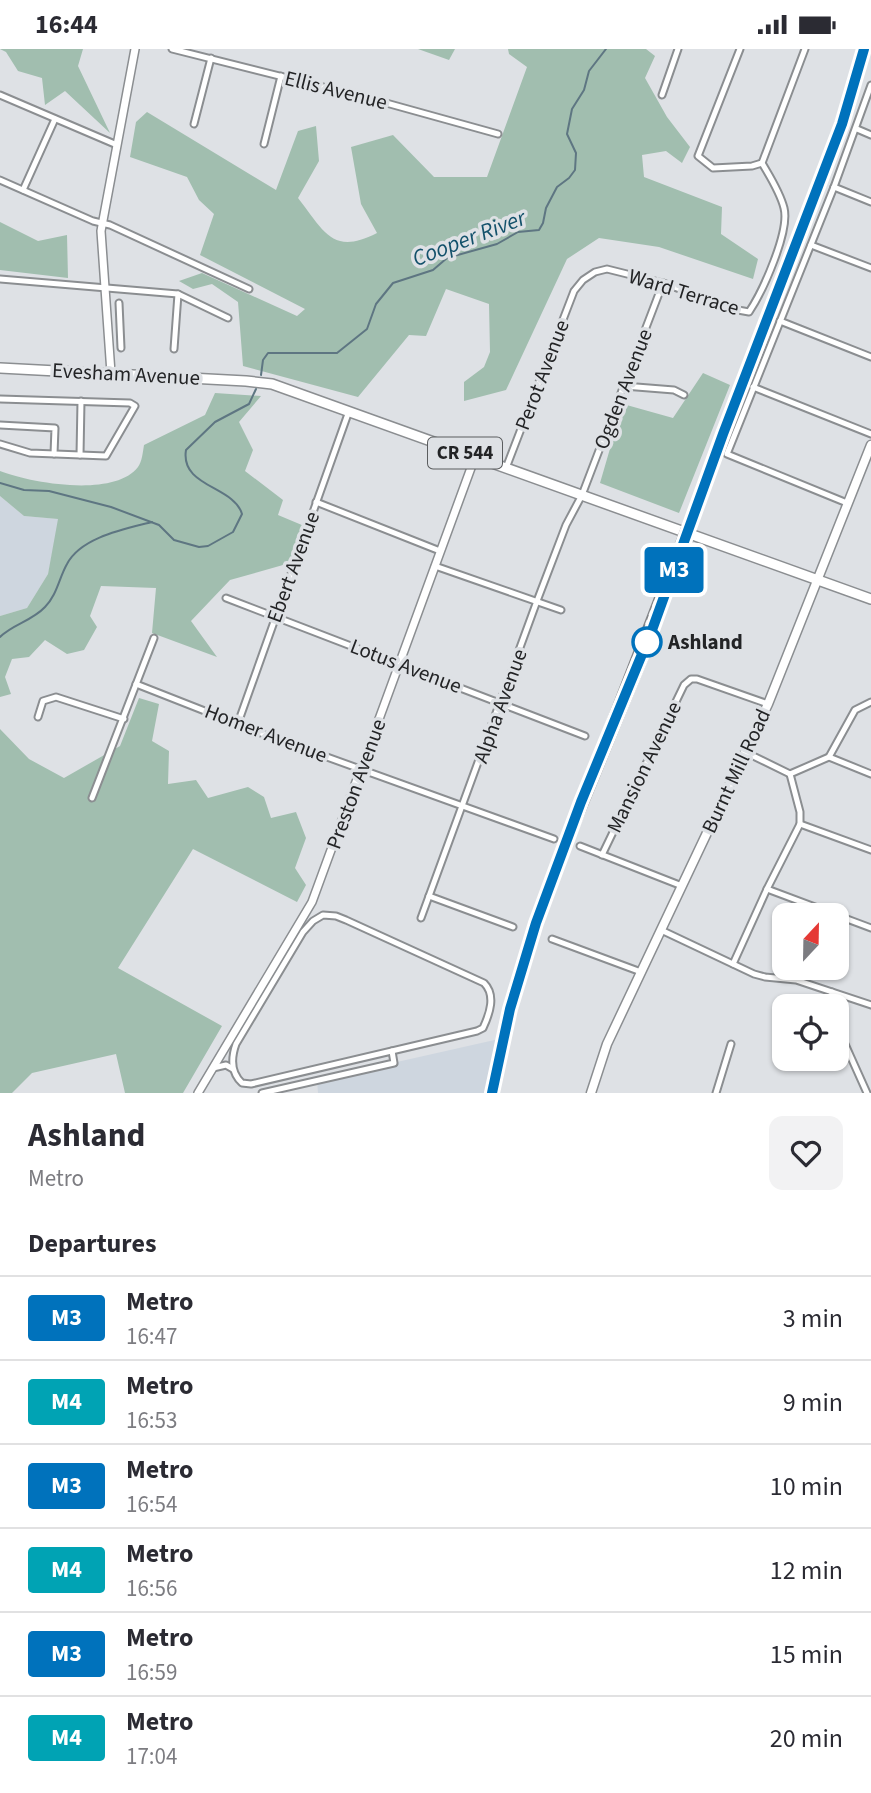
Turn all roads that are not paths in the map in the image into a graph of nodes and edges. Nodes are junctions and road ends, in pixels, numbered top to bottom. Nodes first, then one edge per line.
1 (135, 49) edge
2 (172, 49) edge
3 (678, 49) edge
4 (740, 49) edge
5 (804, 49) edge
6 (211, 58) junction
7 (281, 76) junction
8 (871, 85) edge
9 (0, 95) edge
10 (662, 95) dead end
11 (55, 119) junction
12 (194, 124) dead end
13 (857, 129) junction
14 (498, 134) dead end
15 (871, 135) edge
16 (264, 144) dead end
17 (117, 145) junction
18 (762, 163) junction
19 (0, 180) edge
20 (834, 187) junction
21 (23, 190) junction
22 (871, 202) edge
23 (102, 223) junction
24 (811, 244) junction
25 (871, 268) edge
26 (0, 279) edge
27 (581, 283) joint
28 (663, 283) junction
29 (105, 288) junction
30 (249, 289) dead end
31 (178, 294) junction
32 (119, 303) dead end
33 (228, 318) dead end
34 (780, 321) junction
35 (120, 326) junction
36 (108, 327) junction
37 (121, 348) dead end
38 (174, 349) dead end
39 (871, 357) edge
40 (0, 368) edge
41 (111, 373) junction
42 (624, 386) junction
43 (753, 387) junction
44 (684, 395) dead end
45 (0, 399) edge
46 (81, 401) junction
47 (349, 411) junction
48 (0, 425) edge
49 (871, 434) edge
50 (0, 444) edge
51 (871, 445) edge
52 (54, 454) junction
53 (80, 455) junction
54 (475, 457) junction
55 (506, 468) junction
56 (582, 495) junction
57 (316, 502) junction
58 (847, 503) junction
59 (440, 551) junction
60 (435, 566) junction
61 (817, 580) junction
62 (226, 598) dead end
63 (871, 599) edge
64 (537, 601) junction
65 (561, 610) dead end
66 (275, 616) junction
67 (153, 638) dead end
68 (399, 663) junction
69 (136, 684) junction
70 (871, 702) edge
71 (502, 703) junction
72 (768, 704) junction
73 (38, 717) dead end
74 (124, 719) junction
75 (238, 723) junction
76 (585, 736) dead end
77 (745, 752) junction
78 (829, 757) junction
79 (362, 769) junction
80 (790, 774) junction
81 (871, 774) edge
82 (92, 798) dead end
83 (464, 805) junction
84 (800, 824) junction
85 (554, 839) dead end
86 (580, 846) dead end
87 (871, 850) edge
88 (602, 855) junction
89 (682, 886) junction
90 (767, 889) junction
91 (429, 896) junction
92 (310, 906) junction
93 (323, 915) junction
94 (421, 918) dead end
95 (313, 921) junction
96 (513, 927) dead end
97 (871, 927) edge
98 (661, 930) junction
99 (552, 939) dead end
100 (733, 964) junction
101 (640, 972) junction
102 (832, 992) joint
103 (871, 1005) edge
104 (731, 1044) dead end
105 (392, 1051) junction
106 (849, 1053) edge
107 (219, 1057) junction
108 (233, 1060) junction
109 (213, 1068) junction
110 (234, 1069) junction
111 (198, 1093) edge
112 (262, 1093) edge
113 (591, 1093) edge
114 (716, 1093) edge
115 (867, 1093) edge

1 - 17 street
2 - 6 street, Ellis Avenue
3 - 10 street
4 - 18 street
5 - 18 street
6 - 7 street, Ellis Avenue
6 - 12 street
7 - 14 street, Ellis Avenue
7 - 16 street
8 - 13 street
9 - 11 street
11 - 17 street
11 - 21 street
13 - 15 street
13 - 20 street
17 - 23 street
18 - 28 street, Ward Terrace
19 - 21 street
20 - 22 street
20 - 24 street
21 - 23 street
23 - 29 street
23 - 30 street
24 - 25 street
24 - 34 street
26 - 29 street
27 - 28 street, Ward Terrace
27 - 55 street, Perot Avenue
28 - 42 street, Ogden Avenue
29 - 31 street
29 - 36 street
31 - 33 street
31 - 38 street
32 - 35 street
34 - 39 street
34 - 43 street
35 - 36 street
35 - 37 street
36 - 41 street
40 - 41 main road, Evesham Avenue / CR 544
41 - 47 main road, Evesham Avenue / CR 544
42 - 44 street
42 - 56 street, Ogden Avenue
43 - 49 street
43 - 58 street
45 - 46 street
46 - 53 street
46 - 53 street
47 - 54 main road, CR 544
47 - 57 street, Ebert Avenue
48 - 52 street
50 - 52 street
51 - 58 main road, Burnt Mill Road
52 - 53 street
54 - 55 main road, CR 544
54 - 59 street, Preston Avenue
55 - 56 main road, CR 544
56 - 61 main road, CR 544
56 - 64 street, Alpha Avenue
57 - 59 street
57 - 66 street, Ebert Avenue
58 - 61 main road, Burnt Mill Road
59 - 60 street, Preston Avenue
60 - 64 street
60 - 68 street, Preston Avenue
61 - 63 main road, CR 544
61 - 72 main road, Burnt Mill Road
62 - 66 street, Lotus Avenue
64 - 65 street
64 - 71 street, Alpha Avenue
66 - 68 street, Lotus Avenue
66 - 75 street, Ebert Avenue
67 - 69 street
68 - 71 street, Lotus Avenue
68 - 79 street, Preston Avenue
69 - 74 street
69 - 75 street, Homer Avenue
70 - 78 street
71 - 76 street, Lotus Avenue
71 - 83 street, Alpha Avenue
72 - 77 main road, Burnt Mill Road
72 - 88 street, Mansion Avenue
73 - 74 street
74 - 82 street
75 - 79 street, Homer Avenue
77 - 80 street
77 - 89 main road, Burnt Mill Road
78 - 80 street
78 - 81 street
79 - 83 street, Homer Avenue
79 - 92 street, Preston Avenue
80 - 84 street
83 - 85 street, Homer Avenue
83 - 91 street, Alpha Avenue
84 - 87 street
84 - 90 street
86 - 88 street
88 - 89 street
89 - 98 main road, Burnt Mill Road
90 - 97 street
90 - 100 street
91 - 94 street, Alpha Avenue
91 - 96 street
92 - 93 street
92 - 95 street
92 - 107 street, Preston Avenue
93 - 95 street
93 - 105 street
95 - 108 street
98 - 100 street
98 - 101 main road, Burnt Mill Road
99 - 101 street
100 - 102 street
101 - 113 main road, Burnt Mill Road
102 - 103 street
104 - 114 street
105 - 110 street
105 - 112 street
106 - 115 street
107 - 108 street
107 - 109 street, Preston Avenue
108 - 110 street
109 - 110 street
109 - 111 street, Preston Avenue

